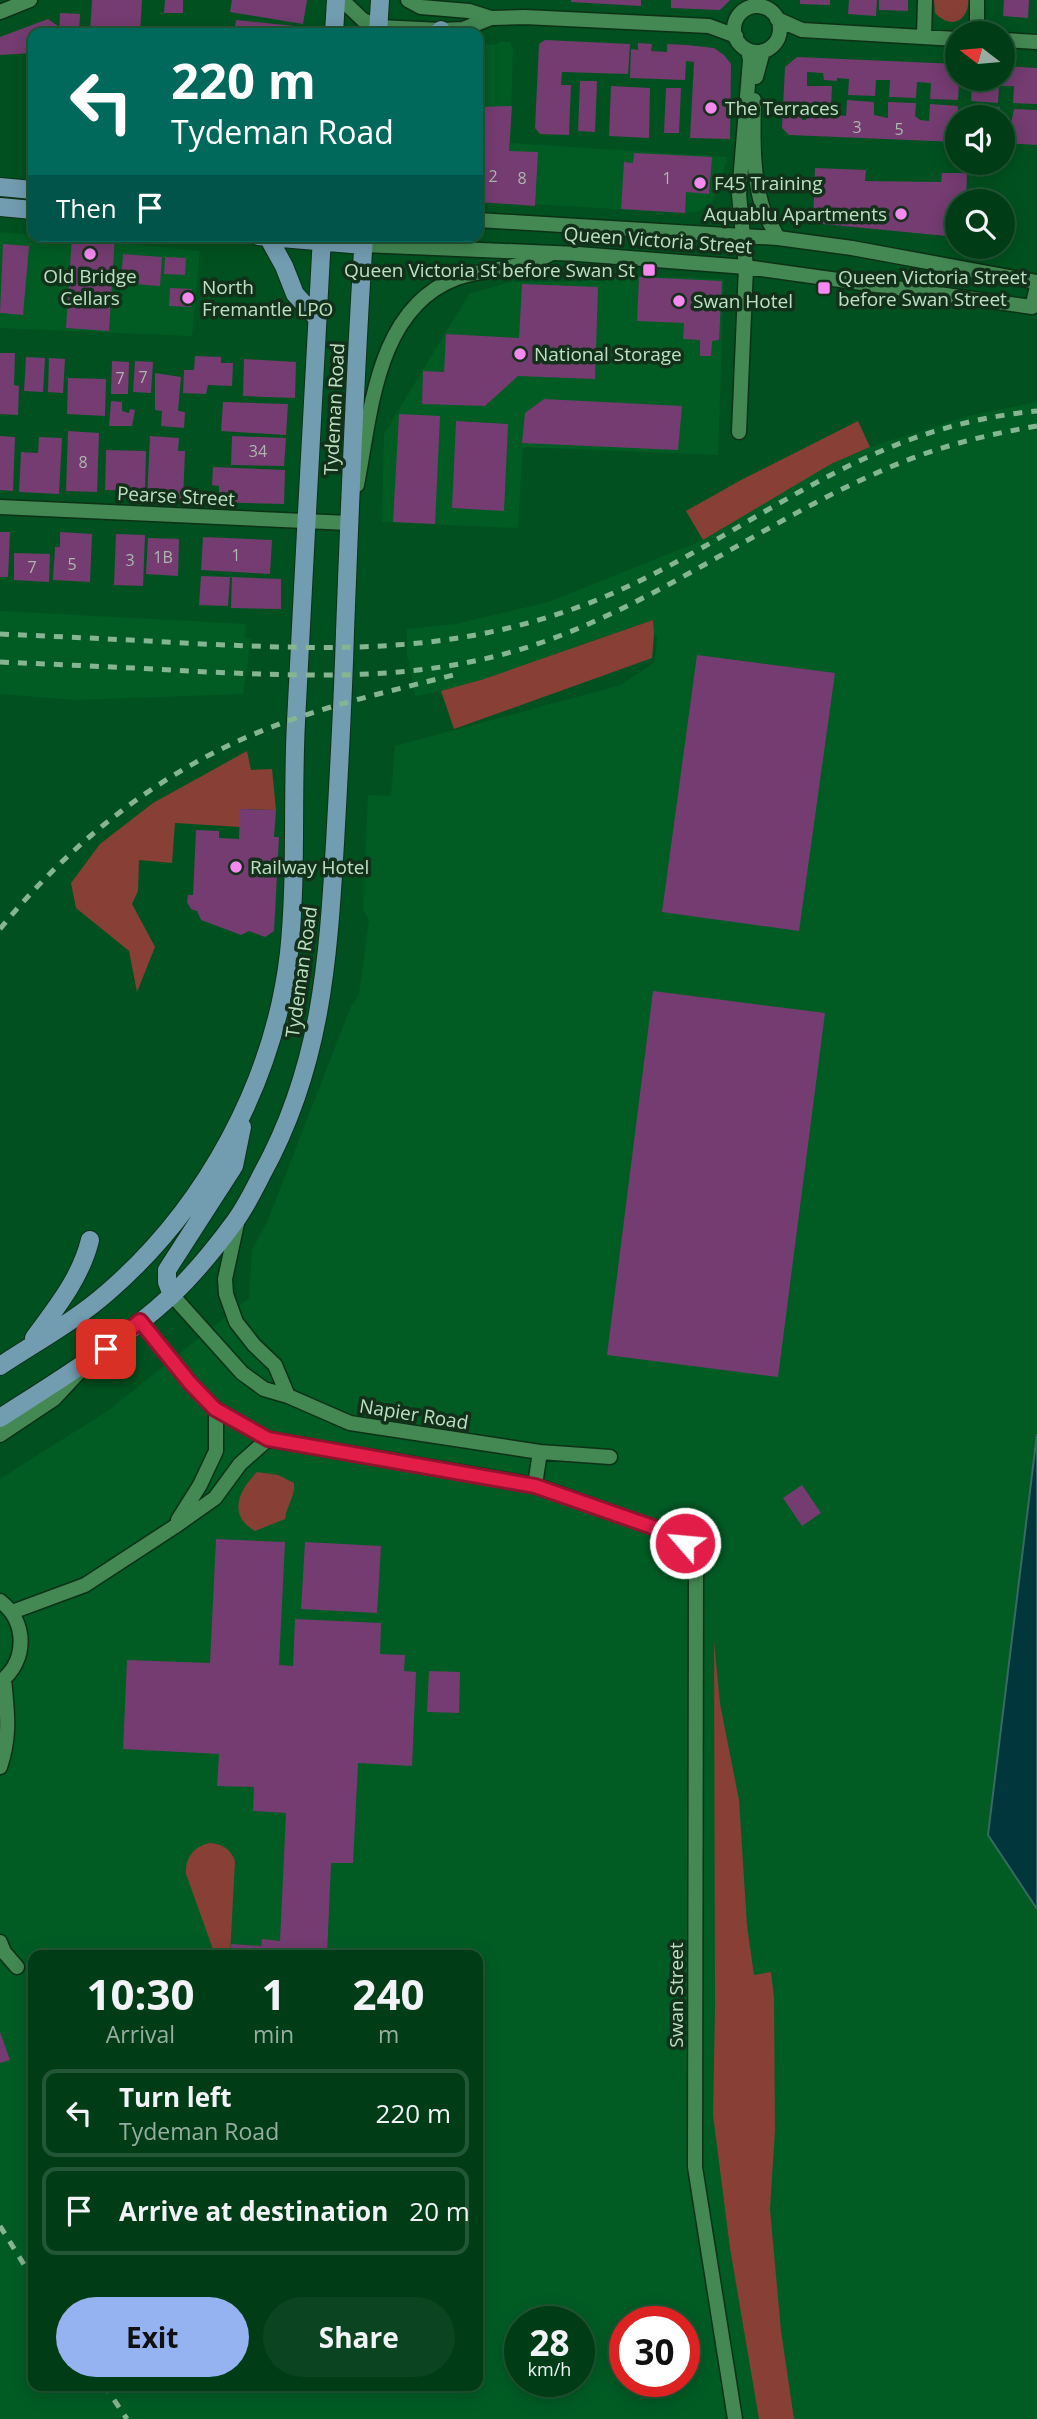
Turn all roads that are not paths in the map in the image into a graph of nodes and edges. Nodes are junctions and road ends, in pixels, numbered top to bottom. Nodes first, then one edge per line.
1 (30, 0) edge
2 (336, 0) edge
3 (342, 0) edge
4 (380, 0) edge
5 (408, 0) edge
6 (925, 0) edge
7 (977, 0) edge
8 (751, 4) edge
9 (765, 4) edge
10 (0, 12) edge
11 (737, 17) junction
12 (491, 18) junction
13 (777, 19) junction
14 (977, 21) edge
15 (709, 26) junction
16 (334, 28) edge
17 (376, 28) edge
18 (379, 28) edge
19 (466, 28) edge
20 (802, 30) junction
21 (736, 36) junction
22 (924, 37) junction
23 (945, 38) edge
24 (777, 40) junction
25 (1015, 41) edge
26 (1037, 42) edge
27 (755, 51) junction
28 (0, 187) edge
29 (28, 190) edge
30 (0, 207) edge
31 (28, 210) edge
32 (483, 220) edge
33 (743, 235) junction
34 (778, 238) junction
35 (267, 242) edge
36 (321, 242) edge
37 (364, 242) edge
38 (378, 242) edge
39 (550, 254) junction
40 (746, 267) junction
41 (1037, 285) edge
42 (317, 318) junction
43 (739, 432) dead end
44 (0, 507) edge
45 (306, 521) junction
46 (349, 523) junction
47 (248, 1102) junction
48 (238, 1217) junction
49 (90, 1240) dead end
50 (172, 1295) junction
51 (140, 1321) junction
52 (26, 1349) junction
53 (87, 1362) junction
54 (0, 1366) edge
55 (288, 1396) junction
56 (215, 1409) junction
57 (0, 1418) edge
58 (0, 1436) edge
59 (268, 1439) junction
60 (540, 1452) junction
61 (610, 1457) dead end
62 (535, 1486) junction
63 (174, 1527) junction
64 (0, 1601) edge
65 (12, 1612) junction
66 (2, 1680) edge
67 (0, 1767) edge
68 (0, 1942) edge
69 (17, 1967) dead end
70 (735, 2419) edge

1 - 10 street
2 - 16 main road
3 - 17 street
4 - 18 main road
5 - 12 street
6 - 22 street
7 - 14 street
8 - 9 street
8 - 11 street
9 - 13 street
11 - 15 street
11 - 21 street
12 - 15 street
12 - 19 street
13 - 20 street
13 - 24 street
15 - 21 street
20 - 22 street
20 - 24 street
21 - 27 street
22 - 23 street
24 - 27 street
25 - 26 street
27 - 33 street
27 - 34 street
28 - 29 main road
30 - 31 main road
32 - 33 street, Queen Victoria Street
33 - 34 street, Queen Victoria Street
33 - 40 street
34 - 41 street, Queen Victoria Street
35 - 42 main road
36 - 42 main road, Tydeman Road
37 - 46 main road, Tydeman Road
38 - 39 street, Queen Victoria Street
39 - 40 street, Queen Victoria Street
39 - 46 street
40 - 41 street, Queen Victoria Street
40 - 43 street
42 - 45 main road, Tydeman Road
44 - 45 street, Pearse Street
45 - 46 street, Pearse Street
45 - 47 main road, Tydeman Road
46 - 48 main road, Tydeman Road
47 - 50 main road
47 - 52 main road, Tydeman Road
48 - 50 main road, Tydeman Road
48 - 55 street
49 - 52 main road
50 - 51 main road, Tydeman Road
50 - 55 street, Napier Road
51 - 53 main road, Tydeman Road
51 - 56 street
52 - 54 main road, Tydeman Road
53 - 57 main road, Tydeman Road
53 - 58 street
55 - 60 street, Napier Road
56 - 59 street
56 - 63 street
59 - 62 street
59 - 63 street
60 - 61 street, Napier Road
60 - 62 street
62 - 70 street, Swan Street
63 - 65 street
64 - 65 street
65 - 66 street
66 - 67 street
68 - 69 street

